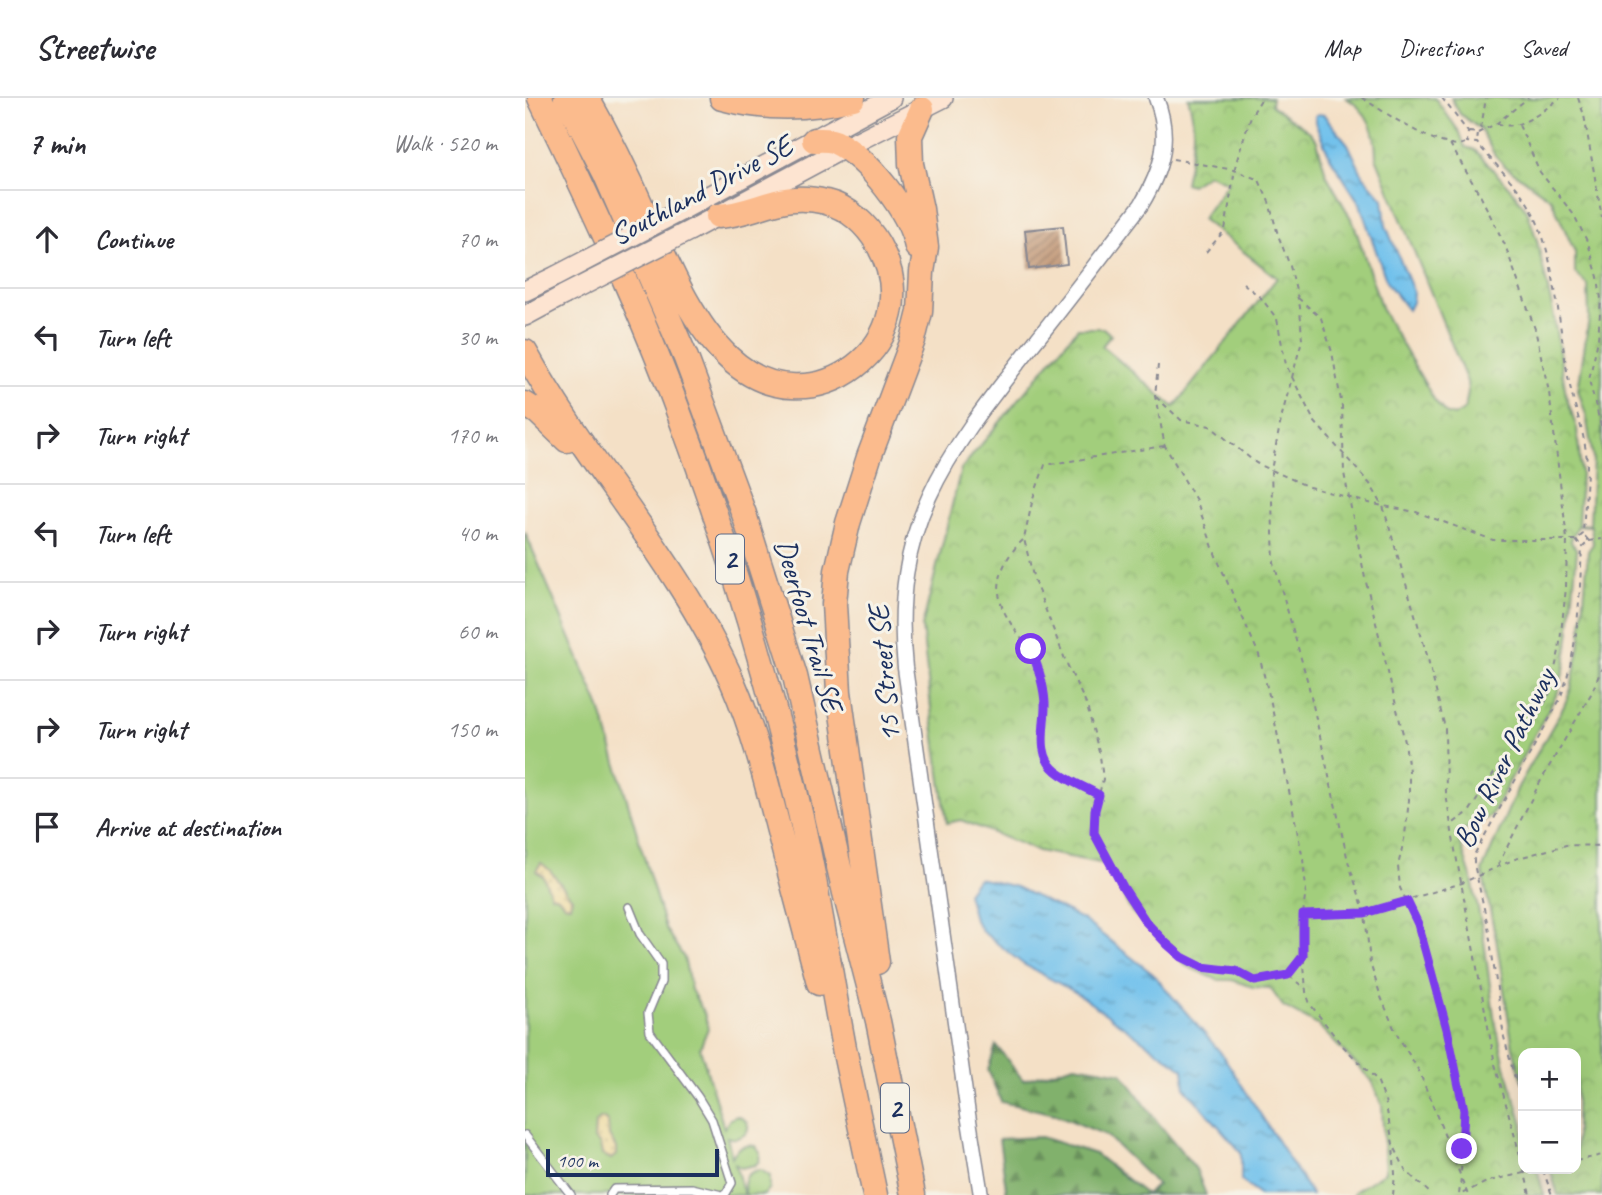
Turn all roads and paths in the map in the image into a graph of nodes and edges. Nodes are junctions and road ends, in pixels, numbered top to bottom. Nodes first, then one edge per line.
1 (540, 98) edge
2 (566, 98) edge
3 (587, 98) edge
4 (722, 98) edge
5 (853, 98) edge
6 (891, 98) edge
7 (1156, 98) edge
8 (1262, 98) edge
9 (1362, 98) edge
10 (1442, 98) edge
11 (1486, 98) edge
12 (1528, 98) edge
13 (1560, 98) edge
14 (1579, 98) edge
15 (933, 103) edge
16 (1497, 123) junction
17 (1519, 125) junction
18 (1481, 130) junction
19 (1468, 132) junction
20 (1478, 133) junction
21 (814, 140) junction
22 (1467, 142) junction
23 (1477, 143) junction
24 (1450, 144) junction
25 (844, 148) junction
26 (1163, 157) junction
27 (1234, 170) junction
28 (717, 216) junction
29 (1602, 218) edge
30 (1206, 252) dead end
31 (922, 272) junction
32 (1243, 283) dead end
33 (525, 291) edge
34 (1298, 298) junction
35 (525, 316) edge
36 (525, 352) edge
37 (1158, 365) dead end
38 (1293, 378) junction
39 (1156, 396) junction
40 (525, 404) edge
41 (1602, 430) edge
42 (1165, 446) junction
43 (1342, 451) junction
44 (1271, 470) junction
45 (613, 486) junction
46 (1349, 498) junction
47 (1383, 506) junction
48 (1583, 534) junction
49 (1024, 539) junction
50 (1567, 539) junction
51 (1602, 539) edge
52 (1576, 540) junction
53 (1589, 541) junction
54 (1582, 548) junction
55 (1602, 668) edge
56 (1099, 795) junction
57 (1451, 825) junction
58 (1602, 846) edge
59 (1497, 867) junction
60 (1476, 878) junction
61 (1462, 883) junction
62 (1407, 901) junction
63 (629, 907) dead end
64 (1365, 913) junction
65 (1303, 915) junction
66 (1303, 956) junction
67 (1288, 975) junction
68 (1306, 989) junction
69 (878, 1021) junction
70 (844, 1045) junction
71 (1518, 1089) edge
72 (525, 1135) edge
73 (1393, 1144) junction
74 (1518, 1147) edge
75 (1602, 1155) edge
76 (1581, 1160) edge
77 (1518, 1171) edge
78 (1525, 1174) edge
79 (1545, 1174) edge
80 (1461, 1177) junction
81 (1467, 1194) edge
82 (571, 1195) edge
83 (610, 1195) edge
84 (723, 1195) edge
85 (875, 1195) edge
86 (913, 1195) edge
87 (981, 1195) edge
88 (1393, 1195) edge
89 (1432, 1195) edge
90 (1459, 1195) edge
91 (1530, 1195) edge
92 (1552, 1195) edge

1 - 70 highway, Deerfoot Trail SE / 2
2 - 69 highway, Deerfoot Trail SE / 2
3 - 28 highway
4 - 5 highway
6 - 21 main road, Southland Drive SE
7 - 26 street, 15 Street SE
8 - 27 path
9 - 24 path
10 - 19 path
11 - 18 path
12 - 16 path
13 - 17 path
14 - 29 path
15 - 25 main road, Southland Drive SE
15 - 31 highway
16 - 17 path
16 - 18 path
17 - 41 path
18 - 20 path
19 - 20 path
19 - 22 path
20 - 23 path
21 - 25 highway
21 - 33 main road, Southland Drive SE, bridge
22 - 23 path
22 - 24 path
23 - 48 path
24 - 50 path
25 - 28 main road, Southland Drive SE
25 - 31 highway
26 - 27 path
26 - 87 street, 15 Street SE
27 - 30 path
27 - 34 path
28 - 35 main road, Southland Drive SE, bridge
31 - 69 highway
32 - 38 path
34 - 38 path
34 - 43 path
36 - 45 highway
37 - 39 path
38 - 43 path
38 - 44 path
39 - 42 path
39 - 44 path
40 - 45 highway
42 - 49 path
42 - 65 path
43 - 46 path
43 - 47 path
44 - 46 path
44 - 64 path
45 - 70 highway
46 - 47 path
46 - 62 path
47 - 50 path
47 - 57 path
48 - 52 path
48 - 53 path
49 - 56 path
49 - 56 path
50 - 52 path
50 - 57 path
51 - 53 path
52 - 54 path
53 - 54 path
54 - 60 path, Bow River Pathway
55 - 59 path
56 - 67 path
57 - 61 path
58 - 59 path
59 - 60 path
60 - 61 path
60 - 71 path, Bow River Pathway
61 - 62 path
61 - 74 path
62 - 64 path
62 - 80 path
63 - 84 lane
64 - 65 path
64 - 80 path
65 - 66 path
66 - 67 path
66 - 68 path
67 - 68 path
68 - 73 path
69 - 86 highway, Deerfoot Trail SE / 2
70 - 85 highway, Deerfoot Trail SE / 2
72 - 82 lane
73 - 88 path
73 - 89 path
75 - 76 path
77 - 81 path
78 - 91 path
79 - 92 path
80 - 81 path
80 - 90 path
81 - 90 path
83 - 84 lane

